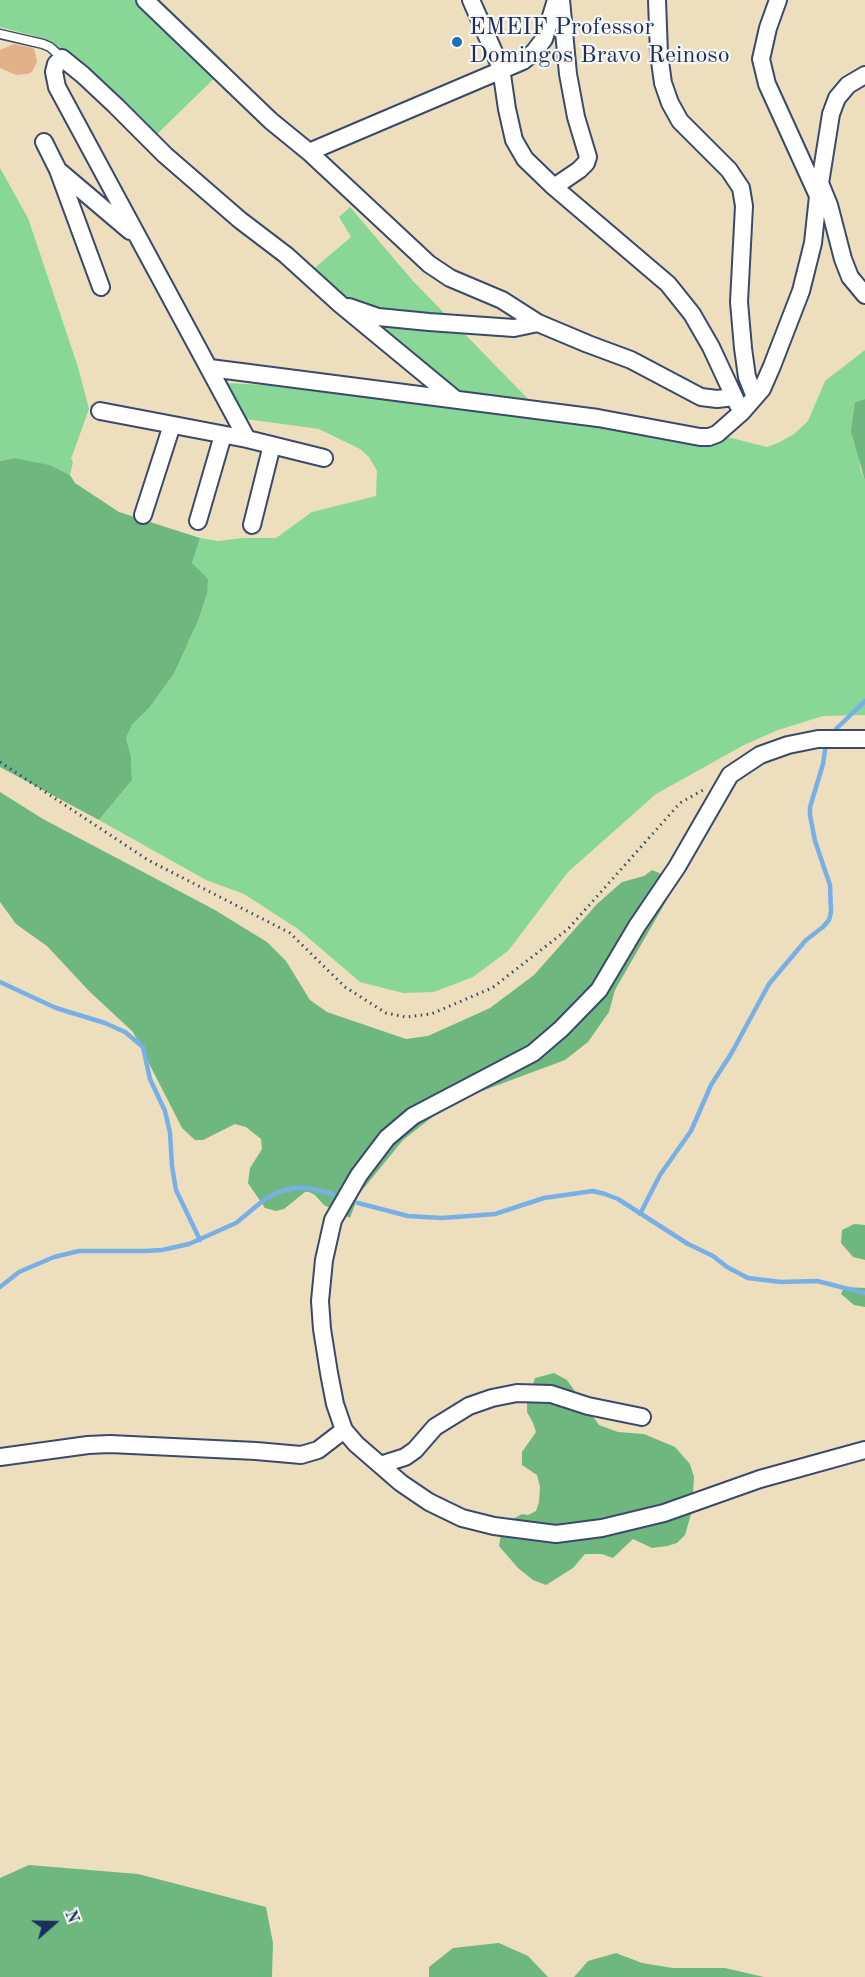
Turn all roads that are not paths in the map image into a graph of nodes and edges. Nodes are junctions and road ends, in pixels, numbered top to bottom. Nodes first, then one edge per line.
1 (145, 0) edge
2 (471, 0) edge
3 (556, 0) edge
4 (561, 0) edge
5 (657, 0) edge
6 (778, 0) edge
7 (0, 34) edge
8 (62, 58) junction
9 (501, 68) junction
10 (865, 75) edge
11 (44, 142) dead end
12 (309, 152) junction
13 (58, 170) junction
14 (554, 187) junction
15 (819, 189) junction
16 (138, 238) junction
17 (101, 287) dead end
18 (865, 295) edge
19 (340, 304) junction
20 (538, 323) junction
21 (210, 368) junction
22 (734, 397) junction
23 (755, 397) junction
24 (455, 399) junction
25 (100, 411) dead end
26 (742, 412) junction
27 (172, 425) junction
28 (223, 435) junction
29 (247, 439) junction
30 (272, 445) junction
31 (324, 458) dead end
32 (143, 515) dead end
33 (198, 521) dead end
34 (252, 525) dead end
35 (865, 739) edge
36 (642, 1417) dead end
37 (344, 1430) junction
38 (865, 1450) edge
39 (0, 1457) edge
40 (380, 1465) junction

1 - 12 street
2 - 9 street
3 - 9 street
4 - 14 street
5 - 23 street
6 - 15 street
7 - 8 lane
8 - 16 street
8 - 19 street
9 - 12 street
9 - 14 street
10 - 15 street
11 - 13 street
12 - 20 street
13 - 16 street
13 - 17 street
14 - 22 street
15 - 18 street
15 - 23 street
16 - 21 street
19 - 20 street
19 - 24 street
20 - 22 street
21 - 24 street
21 - 29 street
22 - 26 street
23 - 26 street
24 - 26 street
25 - 27 street
27 - 28 street
27 - 32 street
28 - 29 street
28 - 33 street
29 - 30 street
30 - 31 street
30 - 34 street
35 - 37 street
36 - 40 street
37 - 39 street
37 - 40 street
38 - 40 street

